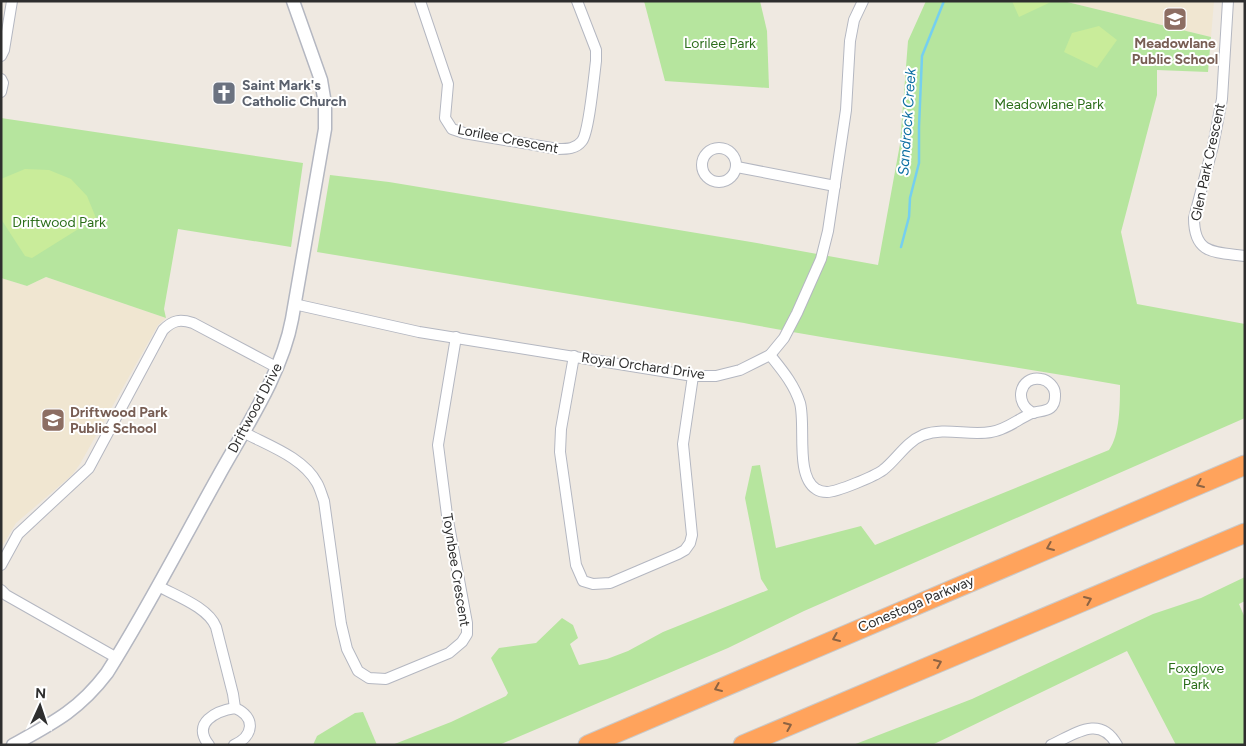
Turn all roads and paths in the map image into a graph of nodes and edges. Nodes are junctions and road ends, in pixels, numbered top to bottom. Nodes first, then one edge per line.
1 (12, 1) edge
2 (293, 1) edge
3 (420, 1) edge
4 (577, 1) edge
5 (863, 1) edge
6 (1228, 1) edge
7 (1, 56) edge
8 (1, 79) edge
9 (1, 92) edge
10 (737, 167) dead end
11 (835, 186) junction
12 (1245, 256) edge
13 (294, 304) junction
14 (456, 337) junction
15 (770, 355) junction
16 (574, 356) junction
17 (278, 368) junction
18 (693, 376) junction
19 (1034, 412) dead end
20 (243, 432) junction
21 (1245, 465) edge
22 (1245, 533) edge
23 (1, 565) edge
24 (158, 586) junction
25 (1, 590) edge
26 (117, 658) junction
27 (235, 708) junction
28 (14, 745) edge
29 (210, 745) edge
30 (234, 745) edge
31 (588, 745) edge
32 (744, 745) edge
33 (1051, 745) edge
34 (1117, 745) edge

1 - 7 street
2 - 13 street, Driftwood Drive
3 - 4 street, Lorilee Crescent
5 - 11 street, Royal Orchard Drive
6 - 12 street, Glen Park Crescent
8 - 9 street
10 - 11 street
11 - 15 street, Royal Orchard Drive
13 - 14 street, Royal Orchard Drive
13 - 17 street, Driftwood Drive
14 - 16 street, Royal Orchard Drive
14 - 20 street, Toynbee Crescent
15 - 18 street, Royal Orchard Drive
15 - 19 street
16 - 18 street, Royal Orchard Drive
16 - 18 street
17 - 20 street, Driftwood Drive
17 - 23 street
20 - 24 street, Driftwood Drive
21 -> 31 highway, Conestoga Parkway
32 -> 22 highway
24 - 26 street, Driftwood Drive
24 - 27 street
25 - 26 street
26 - 28 street, Driftwood Drive
27 - 29 street
27 - 30 street
33 - 34 street

